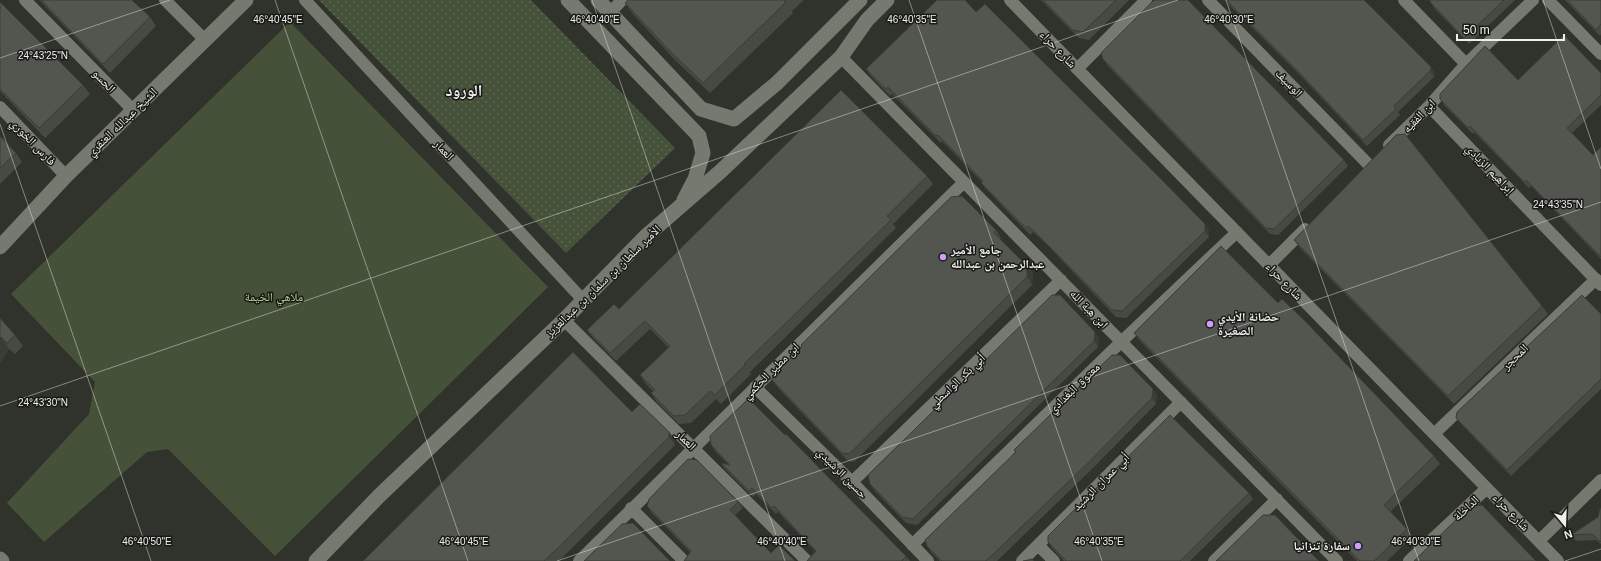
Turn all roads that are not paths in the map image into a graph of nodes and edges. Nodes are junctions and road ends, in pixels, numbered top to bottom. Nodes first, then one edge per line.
1 (25, 0) edge
2 (165, 0) edge
3 (246, 0) edge
4 (305, 0) edge
5 (568, 0) edge
6 (598, 0) edge
7 (622, 0) edge
8 (887, 0) edge
9 (1010, 0) edge
10 (1146, 0) edge
11 (1208, 0) edge
12 (1404, 0) edge
13 (1533, 0) edge
14 (1548, 0) edge
15 (855, 5) edge
16 (611, 12) junction
17 (867, 20) junction
18 (205, 40) junction
19 (1600, 53) edge
20 (841, 57) junction
21 (1466, 64) junction
22 (1077, 68) junction
23 (1429, 106) junction
24 (0, 107) edge
25 (133, 110) junction
26 (1369, 165) junction
27 (66, 176) junction
28 (1358, 176) edge
29 (964, 182) junction
30 (679, 209) junction
31 (1314, 221) edge
32 (1237, 232) junction
33 (0, 247) edge
34 (1269, 265) junction
35 (1061, 280) junction
36 (1598, 282) edge
37 (583, 300) junction
38 (564, 320) junction
39 (1121, 342) junction
40 (755, 387) junction
41 (1181, 402) junction
42 (1434, 434) junction
43 (694, 448) junction
44 (1601, 480) edge
45 (852, 482) junction
46 (1487, 488) junction
47 (1276, 499) junction
48 (631, 508) junction
49 (1539, 541) junction
50 (912, 544) junction
51 (1038, 545) junction
52 (316, 561) edge
53 (579, 561) edge
54 (684, 561) edge
55 (807, 561) edge
56 (928, 561) edge
57 (1022, 561) edge
58 (1054, 561) edge
59 (1214, 561) edge
60 (1337, 561) edge
61 (1409, 561) edge
62 (1558, 561) edge

1 - 25 street, الحسو
2 - 18 street
3 - 18 street, الشيخ عبدالله العنقري
4 - 37 street, العمار
5 - 30 street
6 - 16 street
7 - 16 street
8 - 17 street, الأمير سلطان بن سلمان بن عبدالعزيز
9 - 22 street, شارع حراء
10 - 22 street
11 - 26 street, الوسيف
12 - 21 street
13 - 21 street, ابن الفقيه
14 - 19 street
15 - 16 street
15 - 17 street
17 - 20 street, الأمير سلطان بن سلمان بن عبدالعزيز
18 - 25 street, الشيخ عبدالله العنقري
20 - 29 street, ابن هبة الله
20 - 30 street, الأمير سلطان بن سلمان بن عبدالعزيز
21 - 23 street, ابن الفقيه
22 - 32 street, شارع حراء
23 - 26 street, ابن الفقيه
23 - 36 street, إبراهيم الزيادي
24 - 27 street, فارس الخوري
25 - 27 street, الشيخ عبدالله العنقري
26 - 28 street, ابن الفقيه
27 - 33 street, الشيخ عبدالله العنقري
29 - 35 street, ابن هبة الله
29 - 40 street, ابن مطير الحكمي
30 - 37 street, الأمير سلطان بن سلمان بن عبدالعزيز
31 - 34 street
32 - 34 street, شارع حراء
32 - 39 street, معتوق البغدادي
34 - 42 street, شارع حراء
35 - 39 street, ابن هبة الله
35 - 45 street, أبي بكر الواسطي
36 - 42 street, المحجر
37 - 38 street, الأمير سلطان بن سلمان بن عبدالعزيز
38 - 43 street, العمار
38 - 52 street, الأمير سلطان بن سلمان بن عبدالعزيز
39 - 41 street, ابن هبة الله
39 - 50 street, معتوق البغدادي
40 - 43 street, ابن مطير الحكمي
40 - 45 street, حسين الرشيدي
41 - 47 street, ابن هبة الله
41 - 51 street, أبي عمران الرشيد
42 - 46 street, شارع حراء
43 - 48 street, ابن مطير الحكمي
43 - 55 street, العمار
44 - 49 street
45 - 50 street, حسين الرشيدي
46 - 49 street, شارع حراء
46 - 61 street, الداخلة
47 - 59 street
47 - 60 street, ابن هبة الله
48 - 53 street, ابن مطير الحكمي
48 - 54 street
49 - 62 street, شارع حراء
50 - 56 street, حسين الرشيدي
51 - 57 street, أبي عمران الرشيد
51 - 58 street

